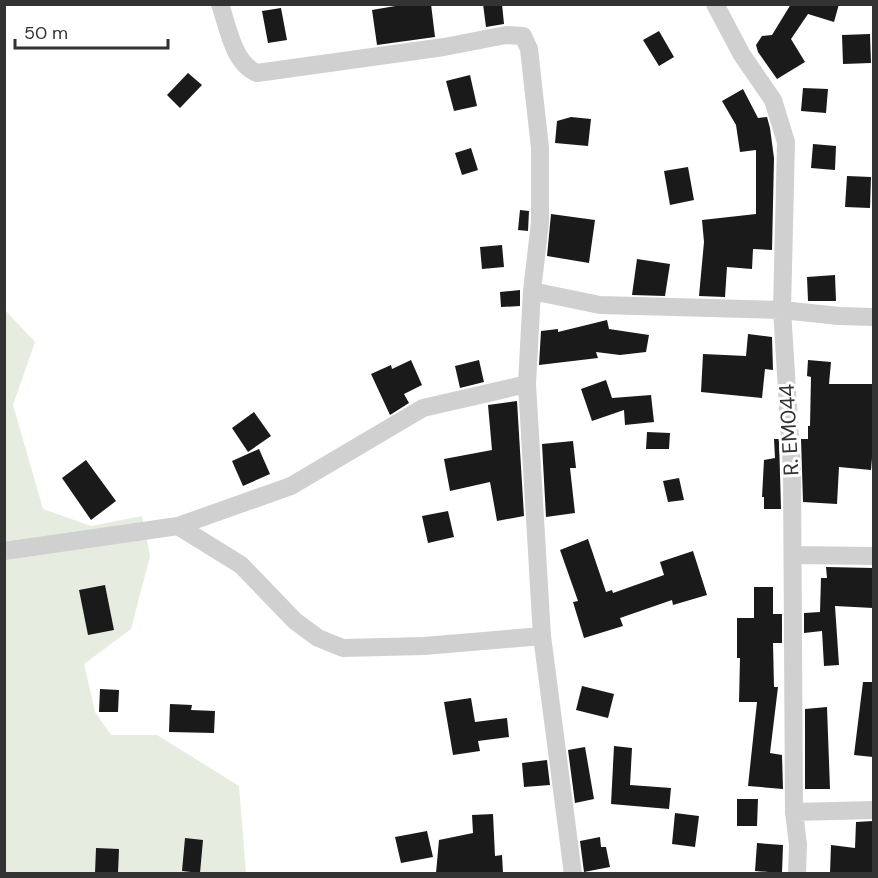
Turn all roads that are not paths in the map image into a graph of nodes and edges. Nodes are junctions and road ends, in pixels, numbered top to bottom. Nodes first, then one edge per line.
1 (220, 4) edge
2 (715, 4) edge
3 (532, 291) junction
4 (782, 310) junction
5 (873, 317) edge
6 (527, 384) junction
7 (178, 526) junction
8 (4, 551) edge
9 (793, 555) junction
10 (873, 556) edge
11 (542, 636) junction
12 (873, 810) edge
13 (794, 812) junction
14 (573, 873) edge
15 (797, 873) edge

1 - 3 street
2 - 4 street, R. EM044
3 - 4 street
3 - 6 street
4 - 5 street
4 - 9 street, R. EM044
6 - 7 street
6 - 11 street
7 - 8 street
7 - 11 street
9 - 10 street
9 - 13 street, R. EM044
11 - 14 street
12 - 13 street
13 - 15 street, R. EM044

